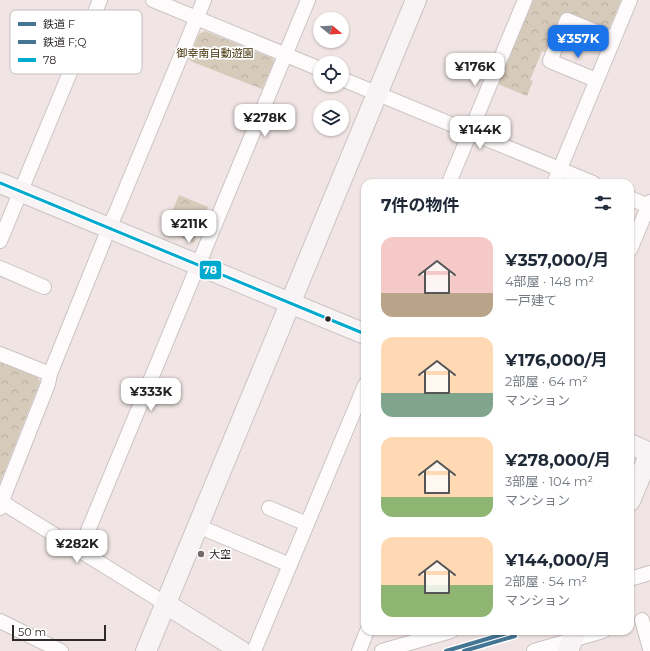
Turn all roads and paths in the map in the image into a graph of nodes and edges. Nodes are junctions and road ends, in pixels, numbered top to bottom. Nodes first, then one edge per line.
1 (100, 0) edge
2 (153, 0) edge
3 (204, 0) edge
4 (308, 0) edge
5 (416, 0) edge
6 (525, 0) edge
7 (630, 0) edge
8 (96, 10) edge
9 (197, 18) junction
10 (613, 39) junction
11 (286, 55) junction
12 (313, 66) edge
13 (69, 74) edge
14 (596, 80) junction
15 (349, 82) edge
16 (377, 93) junction
17 (470, 132) junction
18 (560, 169) junction
19 (451, 179) edge
20 (556, 179) edge
21 (584, 179) edge
22 (0, 183) edge
23 (21, 191) junction
24 (634, 199) edge
25 (649, 205) edge
26 (108, 228) junction
27 (0, 240) edge
28 (634, 241) edge
29 (198, 265) junction
30 (0, 268) edge
31 (44, 287) dead end
32 (290, 303) junction
33 (361, 332) edge
34 (0, 354) edge
35 (50, 374) junction
36 (361, 395) edge
37 (634, 446) edge
38 (650, 453) edge
39 (634, 491) edge
40 (1, 503) edge
41 (269, 508) dead end
42 (307, 524) junction
43 (198, 526) junction
44 (80, 550) junction
45 (290, 565) junction
46 (650, 573) edge
47 (634, 578) edge
48 (166, 604) junction
49 (641, 620) edge
50 (0, 621) edge
51 (365, 635) edge
52 (437, 635) edge
53 (591, 635) edge
54 (572, 641) edge
55 (650, 649) edge
56 (61, 651) edge
57 (146, 651) edge
58 (241, 651) edge
59 (254, 651) edge
60 (359, 651) edge
61 (382, 651) edge
62 (534, 651) edge

1 - 8 street
2 - 9 street
3 - 9 street
4 - 11 street
5 - 16 street
6 - 17 street
7 - 10 street
9 - 11 street
9 - 26 street
10 - 14 street
10 - 14 street
11 - 12 street
11 - 29 street
13 - 23 street
14 - 18 street
15 - 16 street
16 - 17 street
16 - 32 street
17 - 18 street
17 - 19 street
18 - 20 street
18 - 21 street
22 - 23 street
23 - 26 street
23 - 27 street
24 - 25 street
25 - 28 street
26 - 29 street
26 - 35 street
29 - 32 street
29 - 44 street
30 - 31 street
32 - 33 street
32 - 43 street
34 - 35 street
35 - 40 street
36 - 42 street
37 - 38 street
38 - 39 street
40 - 44 street
41 - 42 street
42 - 45 street
43 - 45 street
43 - 48 street
44 - 48 street
45 - 59 street
46 - 47 street
48 - 57 street
48 - 58 street
49 - 55 street
50 - 56 street
51 - 60 street
52 - 61 street
53 - 54 street
54 - 62 street

